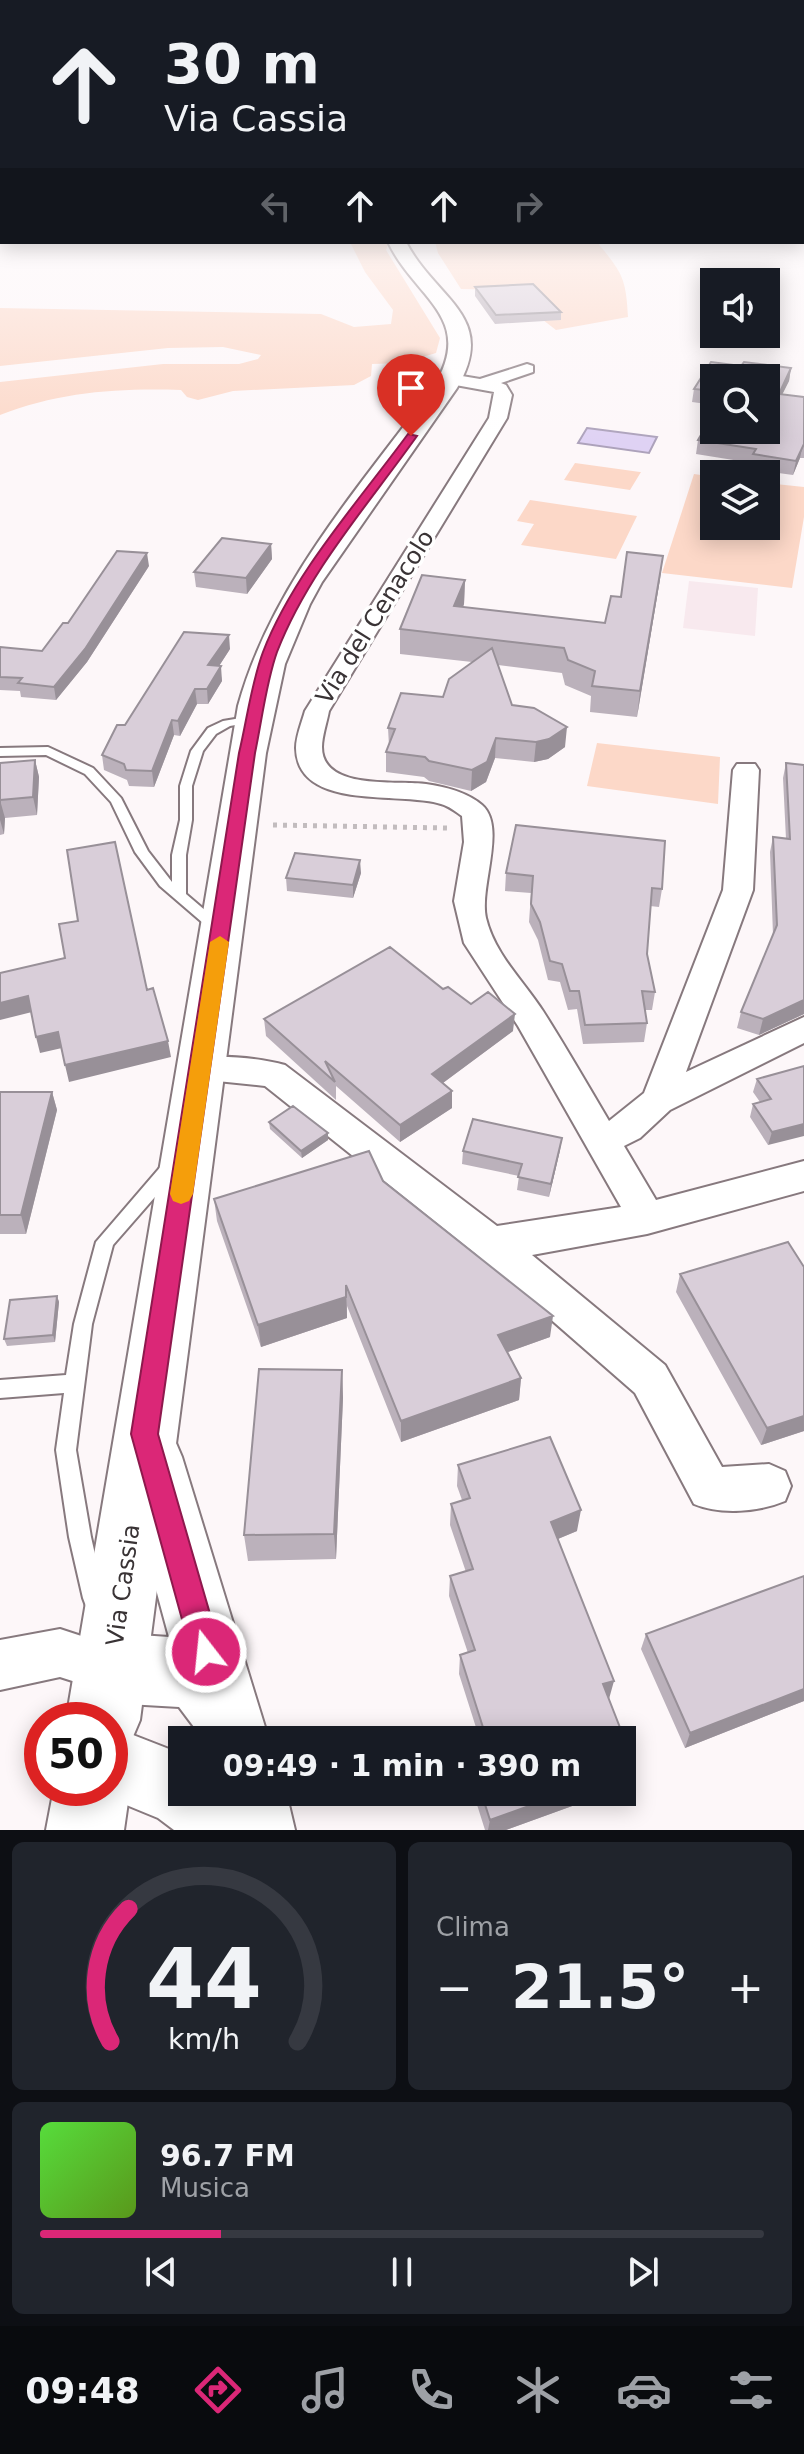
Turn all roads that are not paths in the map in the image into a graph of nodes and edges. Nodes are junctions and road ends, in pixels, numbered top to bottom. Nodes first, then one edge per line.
1 (415, 272) edge
2 (527, 369) dead end
3 (450, 379) junction
4 (485, 383) junction
5 (253, 719) junction
6 (0, 752) edge
7 (746, 770) dead end
8 (179, 897) junction
9 (222, 931) junction
10 (804, 1029) edge
11 (200, 1069) junction
12 (658, 1101) junction
13 (602, 1142) junction
14 (189, 1143) junction
15 (804, 1176) edge
16 (647, 1218) junction
17 (490, 1243) junction
18 (75, 1383) junction
19 (0, 1389) edge
20 (144, 1434) junction
21 (769, 1486) dead end
22 (0, 1665) edge
23 (107, 1694) edge
24 (227, 1723) edge
25 (128, 1769) edge
26 (168, 1786) edge
27 (89, 1806) edge
28 (204, 1806) edge
29 (252, 1806) edge
30 (85, 1830) edge
31 (221, 1830) edge
32 (258, 1830) edge

1 - 3 main road, Via Cassia
2 - 4 street
3 - 4 street
3 - 5 main road, Via Cassia
4 - 13 street, Via del Cenacolo
5 - 8 lane
5 - 9 main road, Via Cassia
6 - 8 lane
7 - 12 street
8 - 9 lane
9 - 11 main road, Via Cassia
10 - 12 street
11 - 14 main road, Via Cassia
11 - 17 street
12 - 13 street
13 - 16 street
14 - 18 lane
14 - 20 main road, Via Cassia
15 - 16 street
16 - 17 street
17 - 21 street
18 - 19 lane
18 - 23 lane
20 - 23 main road, Via Cassia
20 - 24 main road
22 - 23 street
23 - 24 main road
25 - 26 main road
27 - 30 main road
28 - 31 main road
29 - 32 main road

